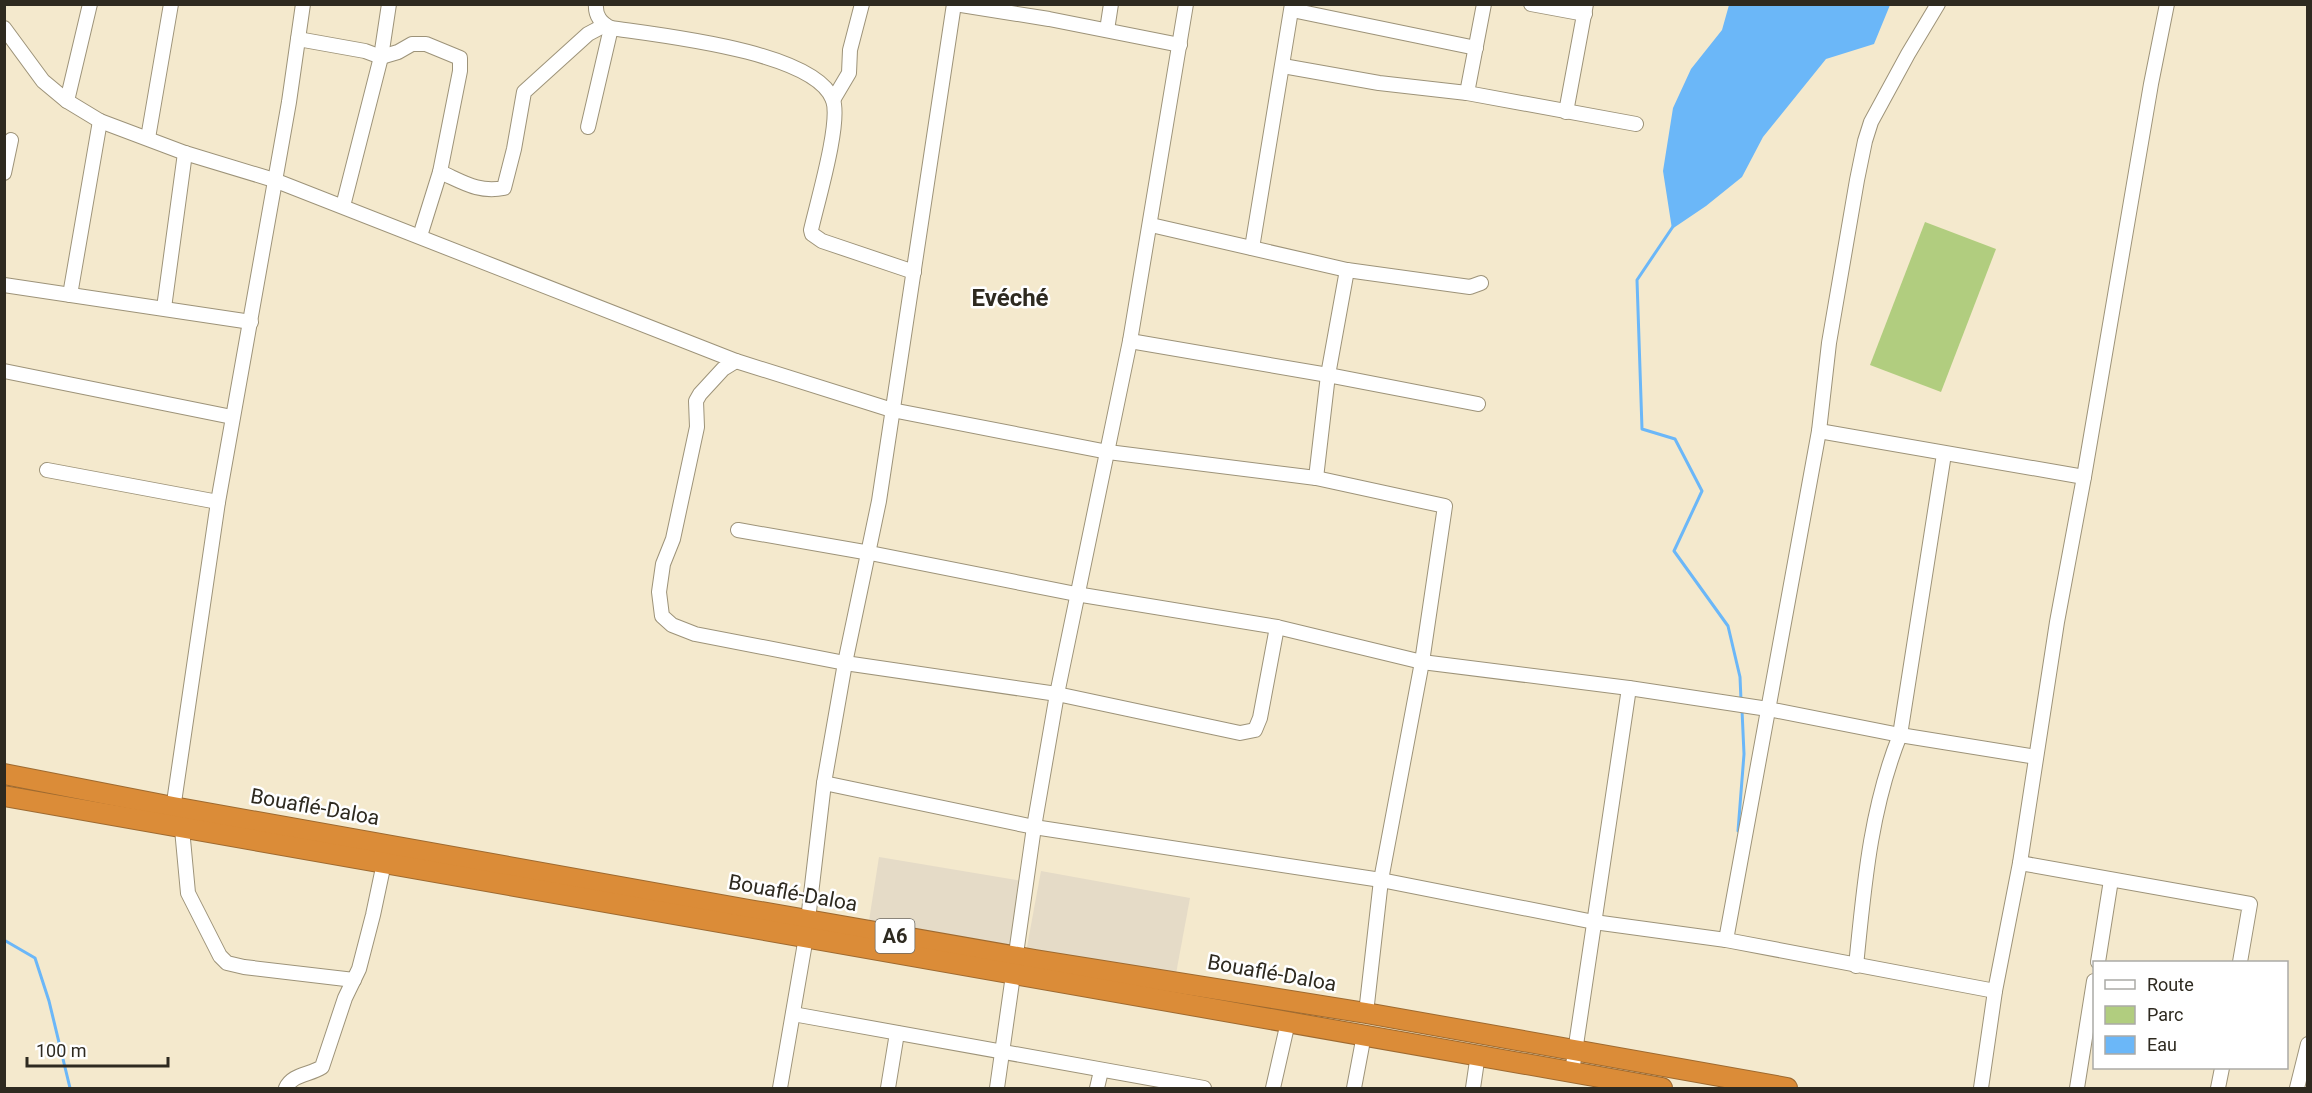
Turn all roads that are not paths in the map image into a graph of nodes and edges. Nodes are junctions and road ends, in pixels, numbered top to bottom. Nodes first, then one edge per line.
1 (90, 4) edge
2 (171, 4) edge
3 (303, 4) edge
4 (389, 4) edge
5 (596, 4) edge
6 (862, 4) edge
7 (955, 4) edge
8 (1111, 4) edge
9 (1186, 4) edge
10 (1484, 4) edge
11 (1531, 4) edge
12 (1938, 4) edge
13 (2167, 4) edge
14 (1292, 8) edge
15 (1585, 9) edge
16 (1043, 11) edge
17 (608, 27) junction
18 (4, 28) edge
19 (1107, 30) junction
20 (298, 39) junction
21 (1180, 45) junction
22 (1476, 48) junction
23 (381, 57) junction
24 (1283, 66) junction
25 (1467, 93) junction
26 (833, 100) junction
27 (67, 101) junction
28 (1566, 112) junction
29 (100, 121) junction
30 (1636, 124) dead end
31 (588, 127) dead end
32 (148, 138) junction
33 (11, 140) dead end
34 (185, 153) junction
35 (440, 172) junction
36 (4, 174) edge
37 (274, 180) junction
38 (343, 207) junction
39 (1151, 225) junction
40 (420, 236) junction
41 (1252, 248) junction
42 (1347, 270) junction
43 (914, 272) junction
44 (1481, 283) dead end
45 (4, 285) edge
46 (70, 296) junction
47 (164, 308) junction
48 (251, 322) junction
49 (1130, 341) junction
50 (736, 361) junction
51 (4, 372) edge
52 (1328, 375) junction
53 (1478, 404) dead end
54 (892, 410) junction
55 (232, 417) junction
56 (1819, 431) junction
57 (1108, 452) junction
58 (1944, 454) junction
59 (47, 470) dead end
60 (2084, 477) junction
61 (1316, 478) junction
62 (218, 502) junction
63 (738, 530) dead end
64 (870, 553) junction
65 (1076, 594) junction
66 (1277, 627) junction
67 (1422, 662) junction
68 (845, 663) junction
69 (1629, 688) junction
70 (1056, 694) junction
71 (1768, 709) junction
72 (1900, 735) junction
73 (2036, 757) junction
74 (4, 774) edge
75 (824, 783) junction
76 (4, 796) edge
77 (173, 807) junction
78 (1034, 826) junction
79 (176, 828) junction
80 (384, 863) junction
81 (2020, 863) junction
82 (1381, 880) junction
83 (2111, 880) junction
84 (1594, 922) junction
85 (807, 929) junction
86 (1726, 940) junction
87 (2098, 961) edge
88 (2240, 961) edge
89 (1015, 965) junction
90 (1856, 966) junction
91 (354, 980) junction
92 (2093, 987) edge
93 (1995, 991) junction
94 (1366, 1013) junction
95 (793, 1014) junction
96 (1288, 1022) junction
97 (897, 1033) junction
98 (1364, 1035) junction
99 (2307, 1044) edge
100 (1575, 1049) junction
101 (1004, 1053) junction
102 (1478, 1054) junction
103 (2222, 1069) edge
104 (1101, 1071) junction
105 (1572, 1072) junction
106 (1189, 1087) edge
107 (286, 1089) edge
108 (780, 1089) edge
109 (888, 1089) edge
110 (997, 1089) edge
111 (1097, 1089) edge
112 (1204, 1089) edge
113 (1273, 1089) edge
114 (1354, 1089) edge
115 (1473, 1089) edge
116 (1662, 1089) edge
117 (1787, 1089) edge
118 (1981, 1089) edge
119 (2077, 1089) edge
120 (2218, 1089) edge
121 (2297, 1089) edge

1 - 27 street
2 - 32 street
3 - 20 street
4 - 23 street
5 - 17 street
6 - 26 street
7 - 16 street
7 - 43 street
8 - 19 street
9 - 21 street
10 - 22 street
11 - 15 street
12 - 56 street
13 - 60 street
14 - 22 street
14 - 24 street
15 - 28 street
16 - 19 street
17 - 26 street
17 - 31 street
17 - 35 street
18 - 27 street
19 - 21 street
20 - 23 street
20 - 37 street
21 - 39 street
22 - 25 street
23 - 35 street
23 - 38 street
24 - 25 street
24 - 41 street
25 - 28 street
26 - 43 street
27 - 29 street
28 - 30 street
29 - 32 street
29 - 46 street
32 - 34 street
33 - 36 street
34 - 37 street
34 - 47 street
35 - 40 street
37 - 38 street
37 - 48 street
38 - 40 street
39 - 41 street
39 - 49 street
40 - 50 street
41 - 42 street
42 - 44 street
42 - 52 street
43 - 54 street
45 - 46 street
46 - 47 street
47 - 48 street
48 - 55 street
49 - 52 street
49 - 57 street
50 - 54 street
50 - 68 street
51 - 55 street
52 - 53 street
52 - 61 street
54 - 57 street
54 - 64 street
55 - 62 street
56 - 58 street
56 - 71 street
57 - 61 street
57 - 65 street
58 - 60 street
58 - 72 street
59 - 62 street
60 - 73 street
61 - 67 street
62 - 77 street
63 - 64 street
64 - 65 street
64 - 68 street
65 - 66 street
65 - 70 street
66 - 67 street
66 - 70 street
67 - 69 street
67 - 82 street
68 - 70 street
68 - 75 street
69 - 71 street
69 - 84 street
70 - 78 street
71 - 72 street
71 - 86 street
72 - 73 street
72 - 90 street
73 - 81 street
74 - 77 highway, Bouaflé-Daloa / A6
75 - 78 street
75 - 85 street
76 - 79 highway, Bouaflé-Daloa / A6
77 - 79 street
77 - 85 highway, Bouaflé-Daloa / A6
78 - 82 street
78 - 89 street
79 - 80 highway, Bouaflé-Daloa / A6
79 - 91 street
80 - 85 highway, Bouaflé-Daloa / A6
80 - 91 street
81 - 83 street
81 - 93 street
82 - 84 street
82 - 94 street
83 - 87 street
83 - 88 street
84 - 86 street
84 - 100 street
85 - 89 highway, Bouaflé-Daloa / A6
85 - 95 street
86 - 90 street
89 - 94 highway, Bouaflé-Daloa / A6
89 - 96 highway, Bouaflé-Daloa / A6
89 - 101 street
90 - 93 street
91 - 107 street
92 - 119 street
93 - 118 street
94 - 100 highway, Bouaflé-Daloa / A6
95 - 97 street
95 - 108 street
96 - 98 highway, Bouaflé-Daloa / A6
96 - 113 street
97 - 101 street
97 - 109 street
98 - 102 highway, Bouaflé-Daloa / A6
98 - 114 street
99 - 121 street
100 - 105 street
100 - 117 highway, Bouaflé-Daloa / A6
101 - 104 street
101 - 110 street
102 - 105 highway, Bouaflé-Daloa / A6
102 - 115 street
103 - 120 street
104 - 106 street
104 - 111 street
105 - 116 highway, Bouaflé-Daloa / A6
106 - 112 street

